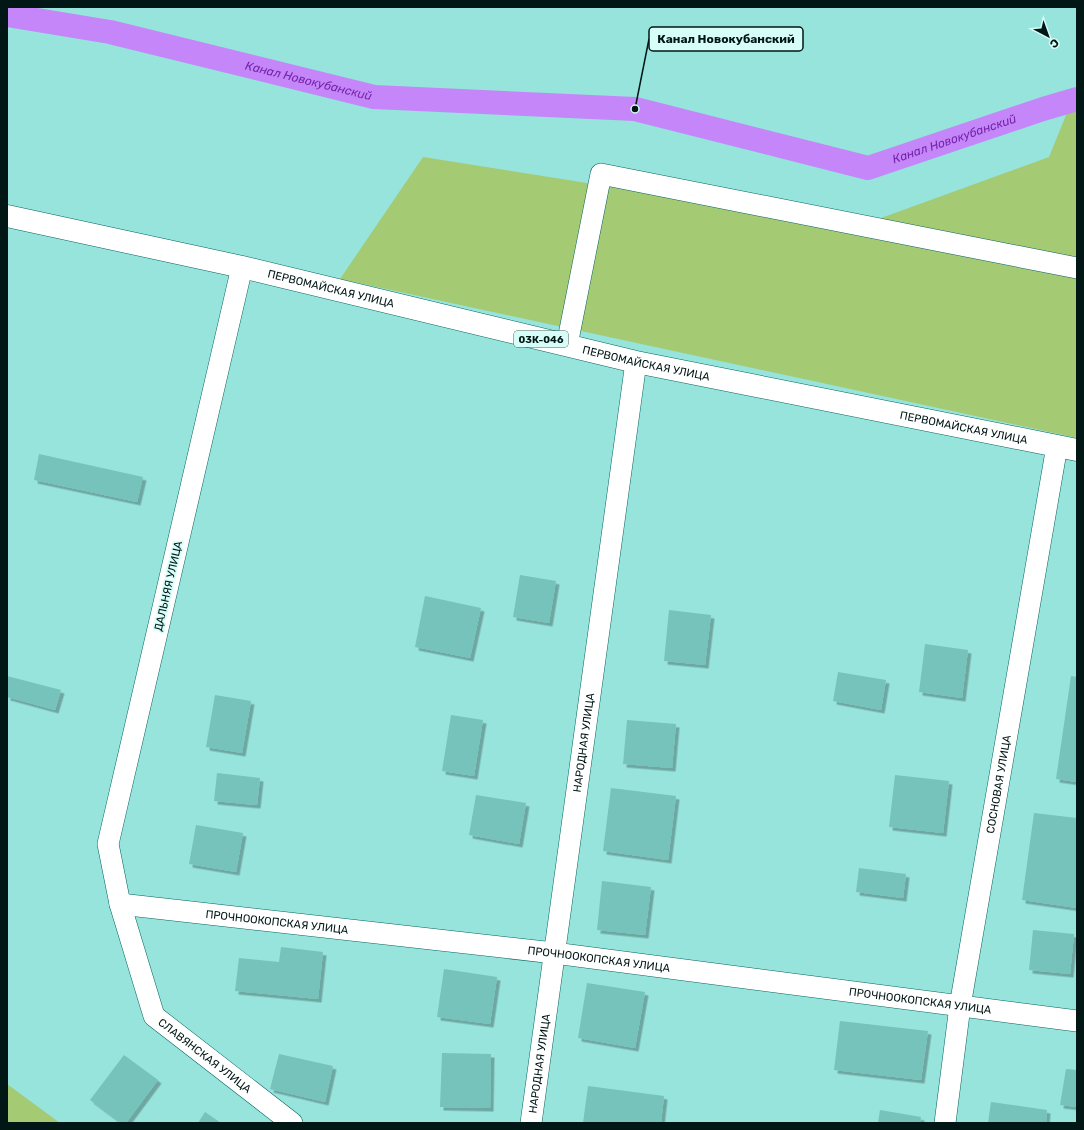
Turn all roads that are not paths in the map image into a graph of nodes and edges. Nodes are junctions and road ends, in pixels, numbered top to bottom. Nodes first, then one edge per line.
1 (7, 216) edge
2 (242, 267) junction
3 (1077, 268) edge
4 (568, 345) junction
5 (636, 362) junction
6 (1067, 448) edge
7 (120, 904) junction
8 (554, 953) junction
9 (960, 1006) junction
10 (1077, 1020) edge
11 (292, 1123) edge
12 (531, 1123) edge
13 (945, 1123) edge

1 - 2 main road, ПЕРВОМАЙСКАЯ УЛИЦА / 03К-046
2 - 4 main road, ПЕРВОМАЙСКАЯ УЛИЦА / 03К-046
2 - 7 street, ДАЛЬНЯЯ УЛИЦА
3 - 4 street
4 - 5 main road, ПЕРВОМАЙСКАЯ УЛИЦА / 03К-046
5 - 6 main road, ПЕРВОМАЙСКАЯ УЛИЦА / 03К-046
5 - 8 street, НАРОДНАЯ УЛИЦА
6 - 9 street, СОСНОВАЯ УЛИЦА
7 - 8 street, ПРОЧНООКОПСКАЯ УЛИЦА
7 - 11 street, СЛАВЯНСКАЯ УЛИЦА
8 - 9 street, ПРОЧНООКОПСКАЯ УЛИЦА
8 - 12 street, НАРОДНАЯ УЛИЦА
9 - 10 street, ПРОЧНООКОПСКАЯ УЛИЦА
9 - 13 street, СОСНОВАЯ УЛИЦА

